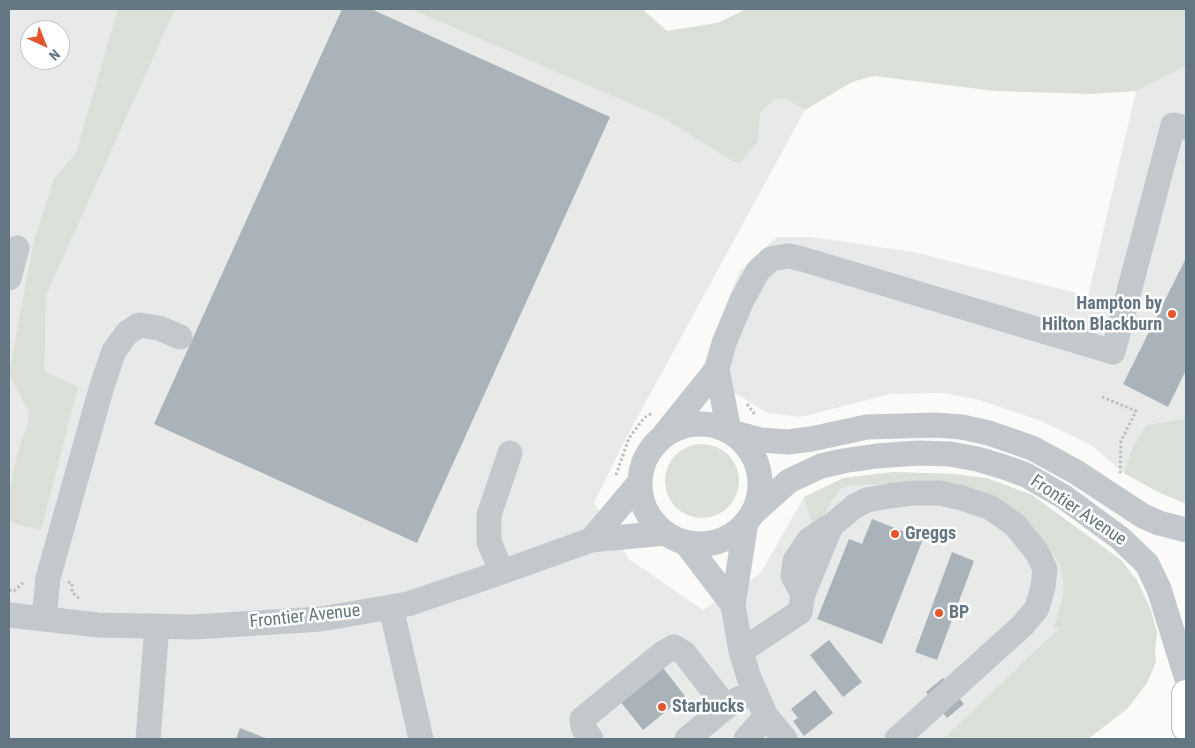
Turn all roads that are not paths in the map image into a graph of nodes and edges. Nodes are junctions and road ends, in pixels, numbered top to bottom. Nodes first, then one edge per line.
1 (1186, 128) edge
2 (180, 337) dead end
3 (716, 369) junction
4 (730, 431) junction
5 (663, 436) junction
6 (510, 453) dead end
7 (640, 482) junction
8 (749, 518) junction
9 (1186, 530) edge
10 (675, 538) junction
11 (591, 540) junction
12 (502, 572) junction
13 (733, 605) junction
14 (391, 607) junction
15 (9, 615) edge
16 (44, 619) junction
17 (157, 626) junction
18 (741, 651) junction
19 (1186, 676) edge
20 (755, 688) junction
21 (726, 706) junction
22 (766, 716) junction
23 (148, 739) edge
24 (421, 739) edge
25 (591, 739) edge
26 (688, 739) edge
27 (746, 739) edge
28 (785, 739) edge
29 (898, 739) edge

1 - 3 street
2 - 16 street
3 - 4 street
3 - 5 street
4 - 5 street
4 - 8 street
4 - 9 street, Frontier Avenue
5 - 7 street
6 - 12 street
7 - 10 street
7 - 11 street
8 - 10 street
8 - 13 street
8 - 19 street, Frontier Avenue
10 - 11 street, Frontier Avenue
10 - 13 street
11 - 12 street, Frontier Avenue
12 - 14 street, Frontier Avenue
13 - 18 street
14 - 17 street, Frontier Avenue
14 - 24 street
15 - 16 street, Frontier Avenue
16 - 17 street, Frontier Avenue
17 - 23 street
18 - 20 street
18 - 29 street
20 - 21 street
20 - 22 street
21 - 25 street
21 - 26 street
22 - 27 street
22 - 28 street

